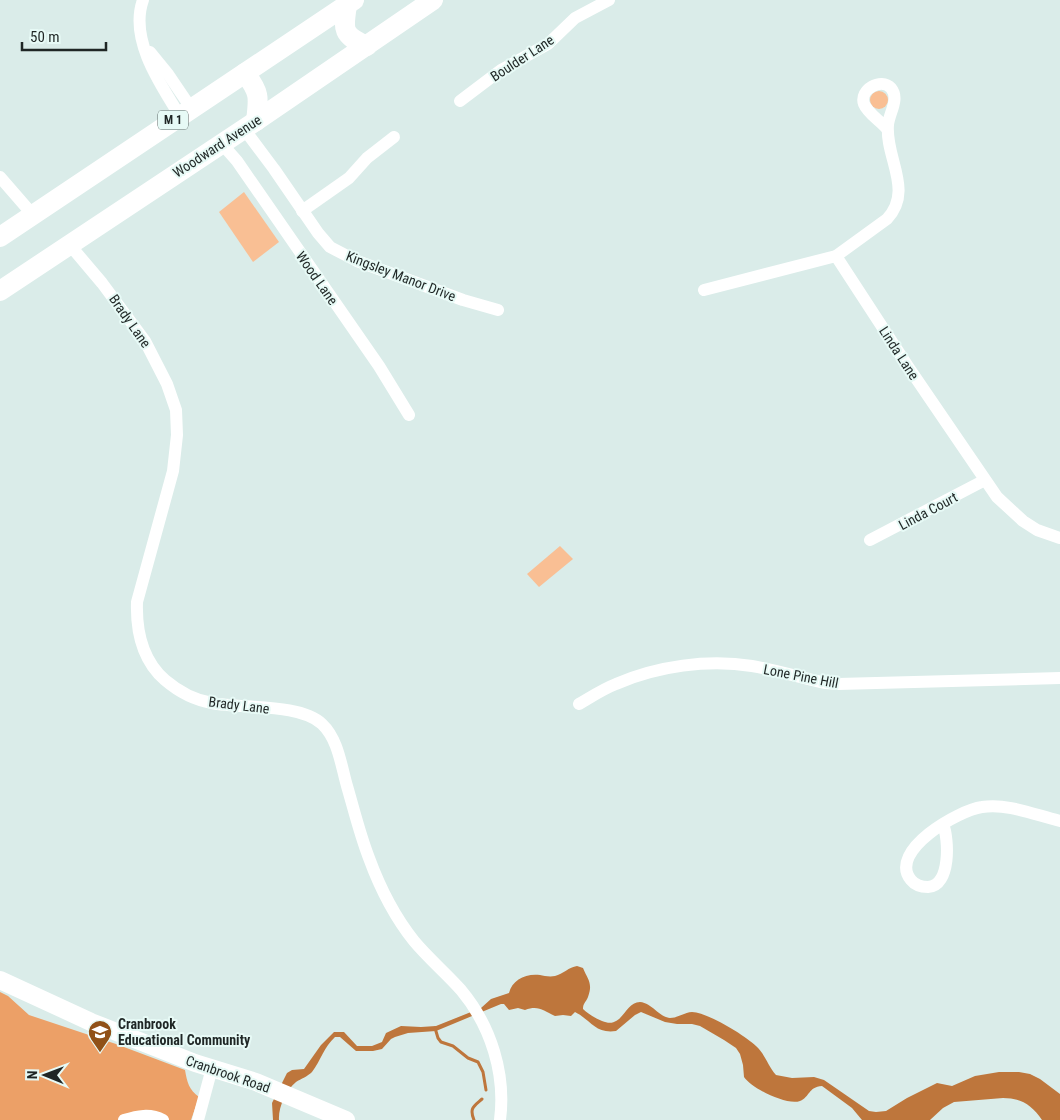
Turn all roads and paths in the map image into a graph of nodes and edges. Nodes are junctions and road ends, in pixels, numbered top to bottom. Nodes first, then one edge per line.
1 (143, 0) edge
2 (433, 0) edge
3 (609, 0) edge
4 (350, 2) edge
5 (367, 46) junction
6 (245, 72) junction
7 (460, 101) dead end
8 (185, 112) junction
9 (250, 125) junction
10 (887, 130) dead end
11 (394, 137) dead end
12 (222, 144) junction
13 (0, 177) edge
14 (302, 211) junction
15 (33, 215) junction
16 (0, 237) edge
17 (69, 244) junction
18 (836, 256) junction
19 (704, 290) dead end
20 (0, 291) edge
21 (498, 310) dead end
22 (409, 415) dead end
23 (985, 480) junction
24 (1060, 538) edge
25 (870, 540) dead end
26 (1060, 678) edge
27 (579, 704) dead end
28 (1060, 821) edge
29 (943, 824) junction
30 (0, 980) edge
31 (212, 1068) junction
32 (124, 1120) edge
33 (163, 1120) edge
34 (198, 1120) edge
35 (346, 1120) edge
36 (500, 1120) edge

1 - 8 street
2 - 5 main road, Woodward Avenue
3 - 7 street, Boulder Lane
4 - 5 main road
4 - 6 main road, M 1
5 - 9 main road, Woodward Avenue
6 - 8 main road, M 1
6 - 9 main road
8 - 15 main road, M 1
9 - 12 main road, Woodward Avenue
9 - 14 street, Kingsley Manor Drive
10 - 18 street
11 - 14 street
12 - 17 main road, Woodward Avenue
12 - 22 street, Wood Lane
13 - 15 street
14 - 21 street, Kingsley Manor Drive
15 - 16 main road, M 1
17 - 20 main road, Woodward Avenue
17 - 36 street, Brady Lane
18 - 19 street
18 - 23 street, Linda Lane
23 - 24 street, Linda Lane
23 - 25 street, Linda Court
26 - 27 street, Lone Pine Hill
28 - 29 street
29 - 29 street
30 - 31 street, Cranbrook Road
31 - 34 street
31 - 35 street, Cranbrook Road
32 - 33 street

